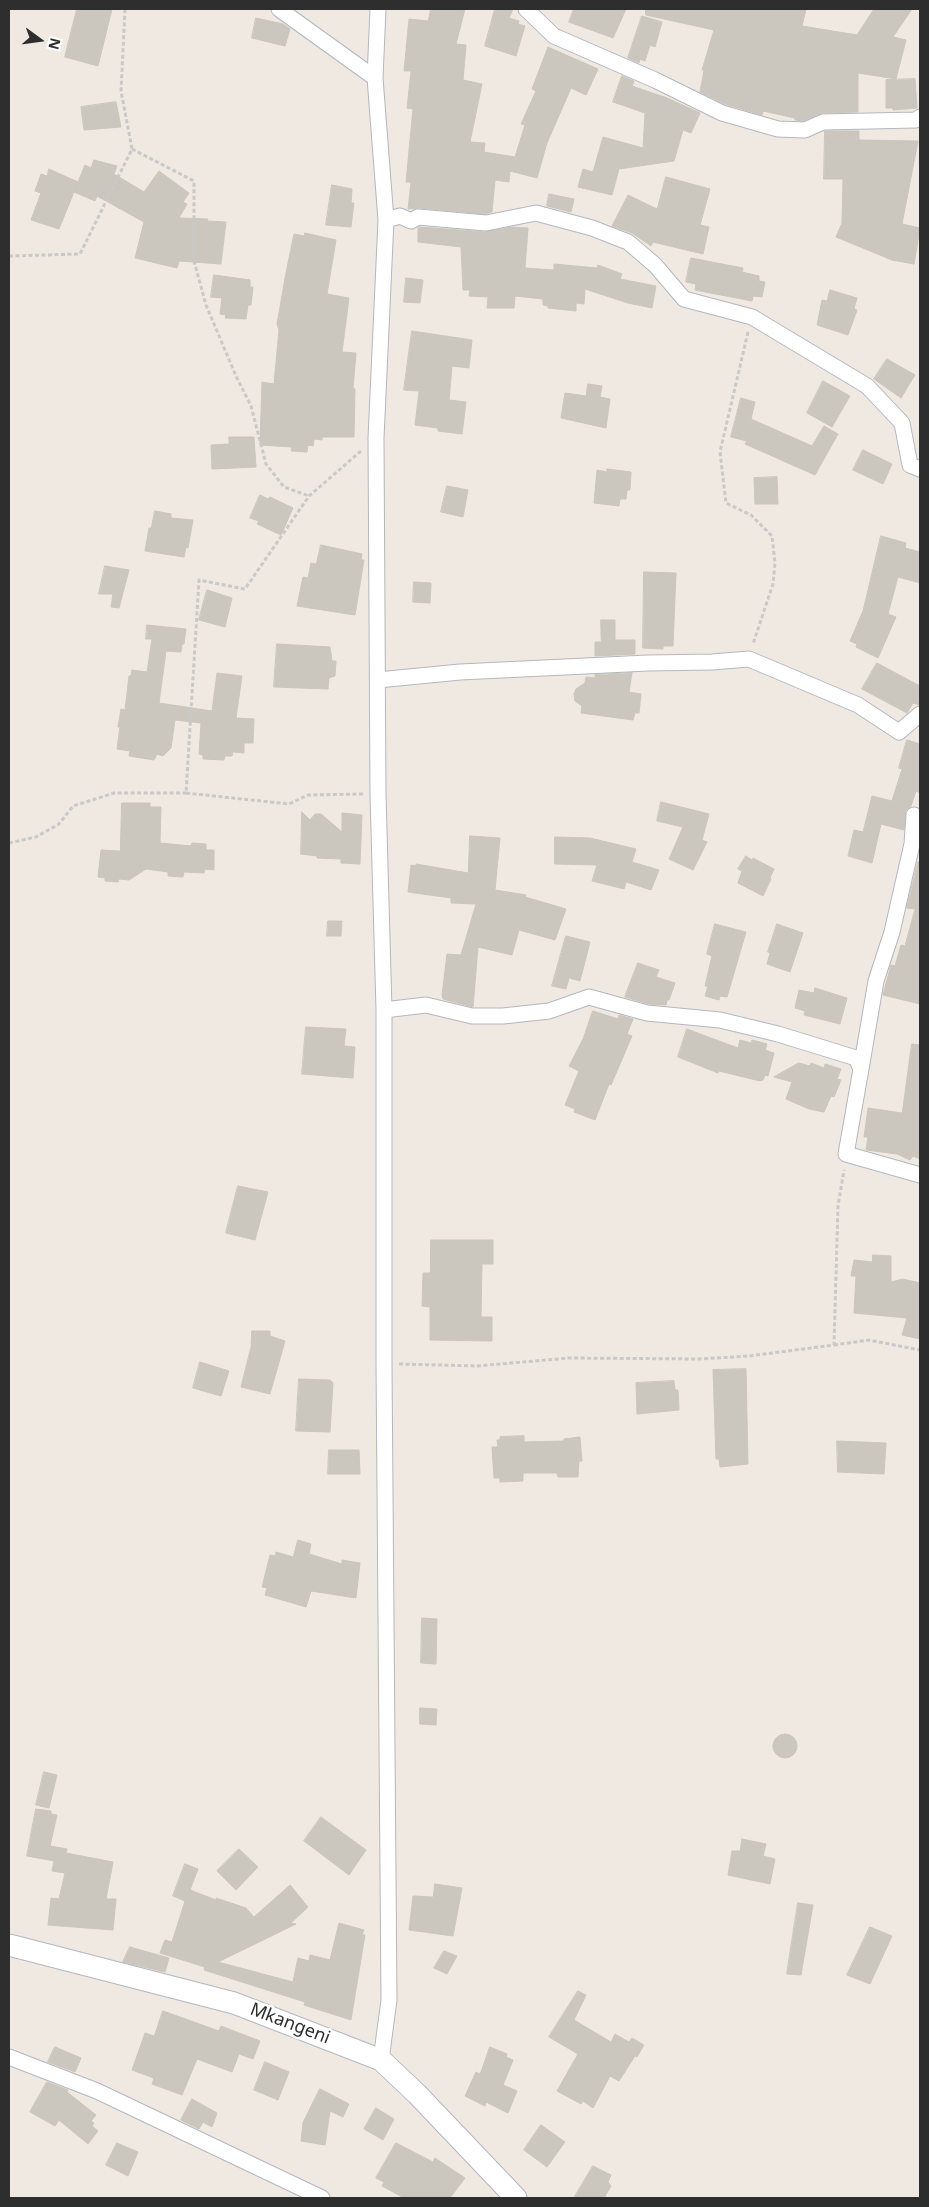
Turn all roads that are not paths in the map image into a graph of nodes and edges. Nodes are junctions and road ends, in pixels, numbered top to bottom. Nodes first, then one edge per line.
1 (279, 9) edge
2 (378, 9) edge
3 (526, 9) edge
4 (375, 78) junction
5 (920, 117) edge
6 (386, 220) junction
7 (920, 469) edge
8 (378, 680) junction
9 (920, 714) edge
10 (914, 814) dead end
11 (384, 1010) junction
12 (861, 1070) junction
13 (920, 1175) edge
14 (9, 1945) edge
15 (9, 2057) edge
16 (381, 2060) junction
17 (322, 2198) edge
18 (516, 2198) edge

1 - 4 street
2 - 4 street
3 - 5 street
4 - 6 street
6 - 7 street
6 - 8 street
8 - 9 street
8 - 11 street
10 - 12 street
11 - 12 street
11 - 16 street
12 - 13 street
14 - 16 street, Mkangeni
15 - 17 street
16 - 18 street, Mkangeni

